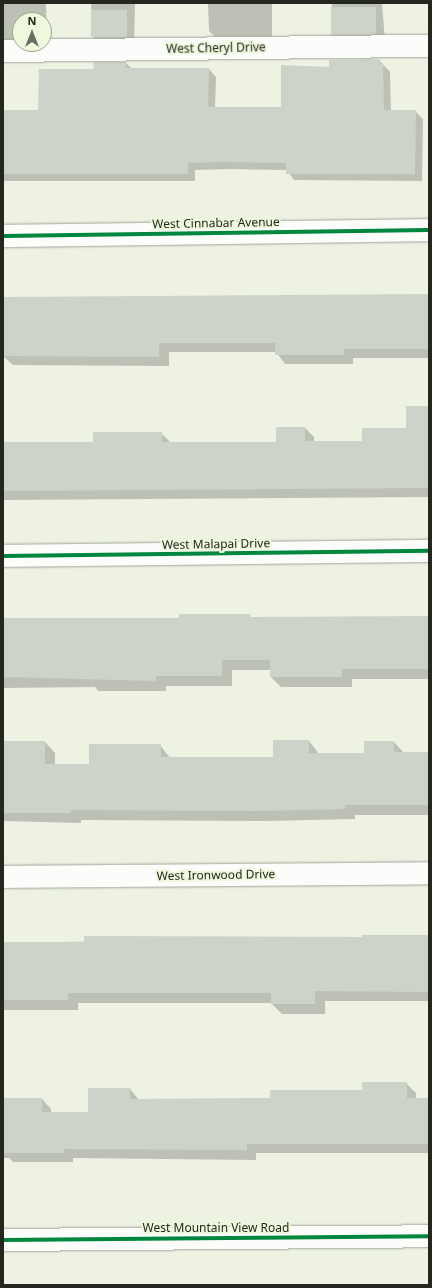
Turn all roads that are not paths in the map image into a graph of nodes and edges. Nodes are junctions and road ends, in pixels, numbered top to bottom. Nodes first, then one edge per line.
1 (429, 46) edge
2 (3, 51) edge
3 (429, 230) edge
4 (3, 236) edge
5 (429, 551) edge
6 (3, 556) edge
7 (429, 873) edge
8 (3, 877) edge
9 (429, 1236) edge
10 (3, 1240) edge

1 - 2 street, West Cheryl Drive
3 - 4 street, West Cinnabar Avenue
5 - 6 street, West Malapai Drive
7 - 8 street, West Ironwood Drive
9 - 10 street, West Mountain View Road

